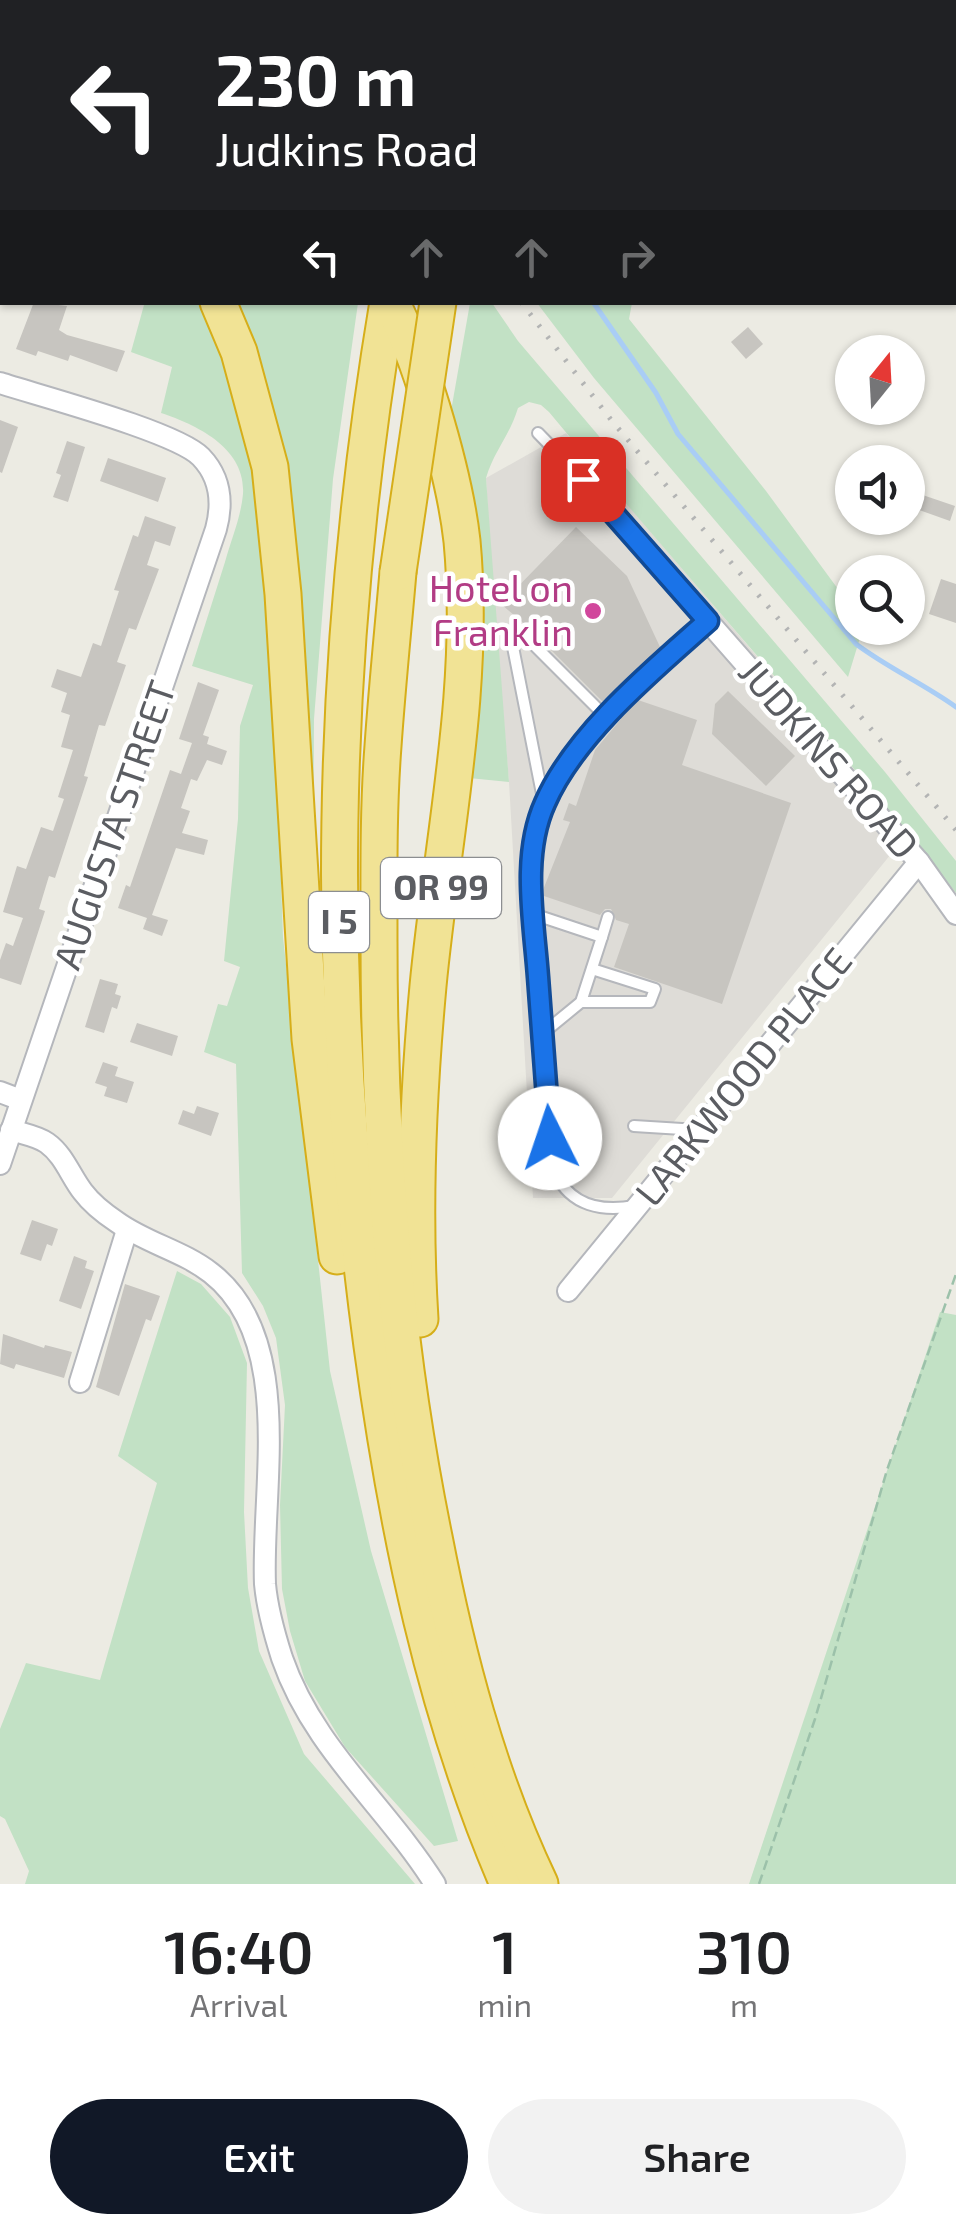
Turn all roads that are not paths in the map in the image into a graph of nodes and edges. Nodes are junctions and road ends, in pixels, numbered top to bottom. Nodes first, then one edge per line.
1 (219, 305) edge
2 (389, 305) edge
3 (391, 305) edge
4 (438, 305) edge
5 (0, 382) edge
6 (538, 432) dead end
7 (577, 472) joint
8 (708, 621) junction
9 (606, 717) junction
10 (544, 804) junction
11 (920, 862) junction
12 (533, 914) junction
13 (956, 914) edge
14 (608, 918) dead end
15 (602, 936) junction
16 (592, 969) junction
17 (581, 1002) junction
18 (542, 1034) junction
19 (0, 1092) edge
20 (22, 1100) junction
21 (634, 1126) dead end
22 (11, 1130) junction
23 (700, 1130) junction
24 (0, 1164) edge
25 (638, 1206) junction
26 (128, 1230) junction
27 (568, 1291) dead end
28 (80, 1382) dead end
29 (387, 1454) junction
30 (423, 1484) junction
31 (435, 1884) edge
32 (508, 1884) edge
33 (540, 1884) edge

1 - 29 highway
2 - 29 highway, I 5
3 - 30 highway, OR 99
4 - 30 highway, I 5, bridge
5 - 20 street, AUGUSTA STREET
6 - 7 lane
7 - 8 street, JUDKINS ROAD
8 - 9 lane
8 - 11 street, JUDKINS ROAD
9 - 10 lane
9 - 10 lane
10 - 12 lane
11 - 13 street, JUDKINS ROAD
11 - 23 street, LARKWOOD PLACE
12 - 15 lane
12 - 18 lane
14 - 15 lane
15 - 16 lane
16 - 17 lane
16 - 17 lane
17 - 18 lane
18 - 25 lane
19 - 20 street
20 - 22 street, AUGUSTA STREET
21 - 23 lane
22 - 24 street, AUGUSTA STREET
22 - 26 street
23 - 25 street, LARKWOOD PLACE
25 - 27 street, LARKWOOD PLACE
26 - 28 street
26 - 31 street
29 - 32 highway, I 5
30 - 33 highway, I 5

